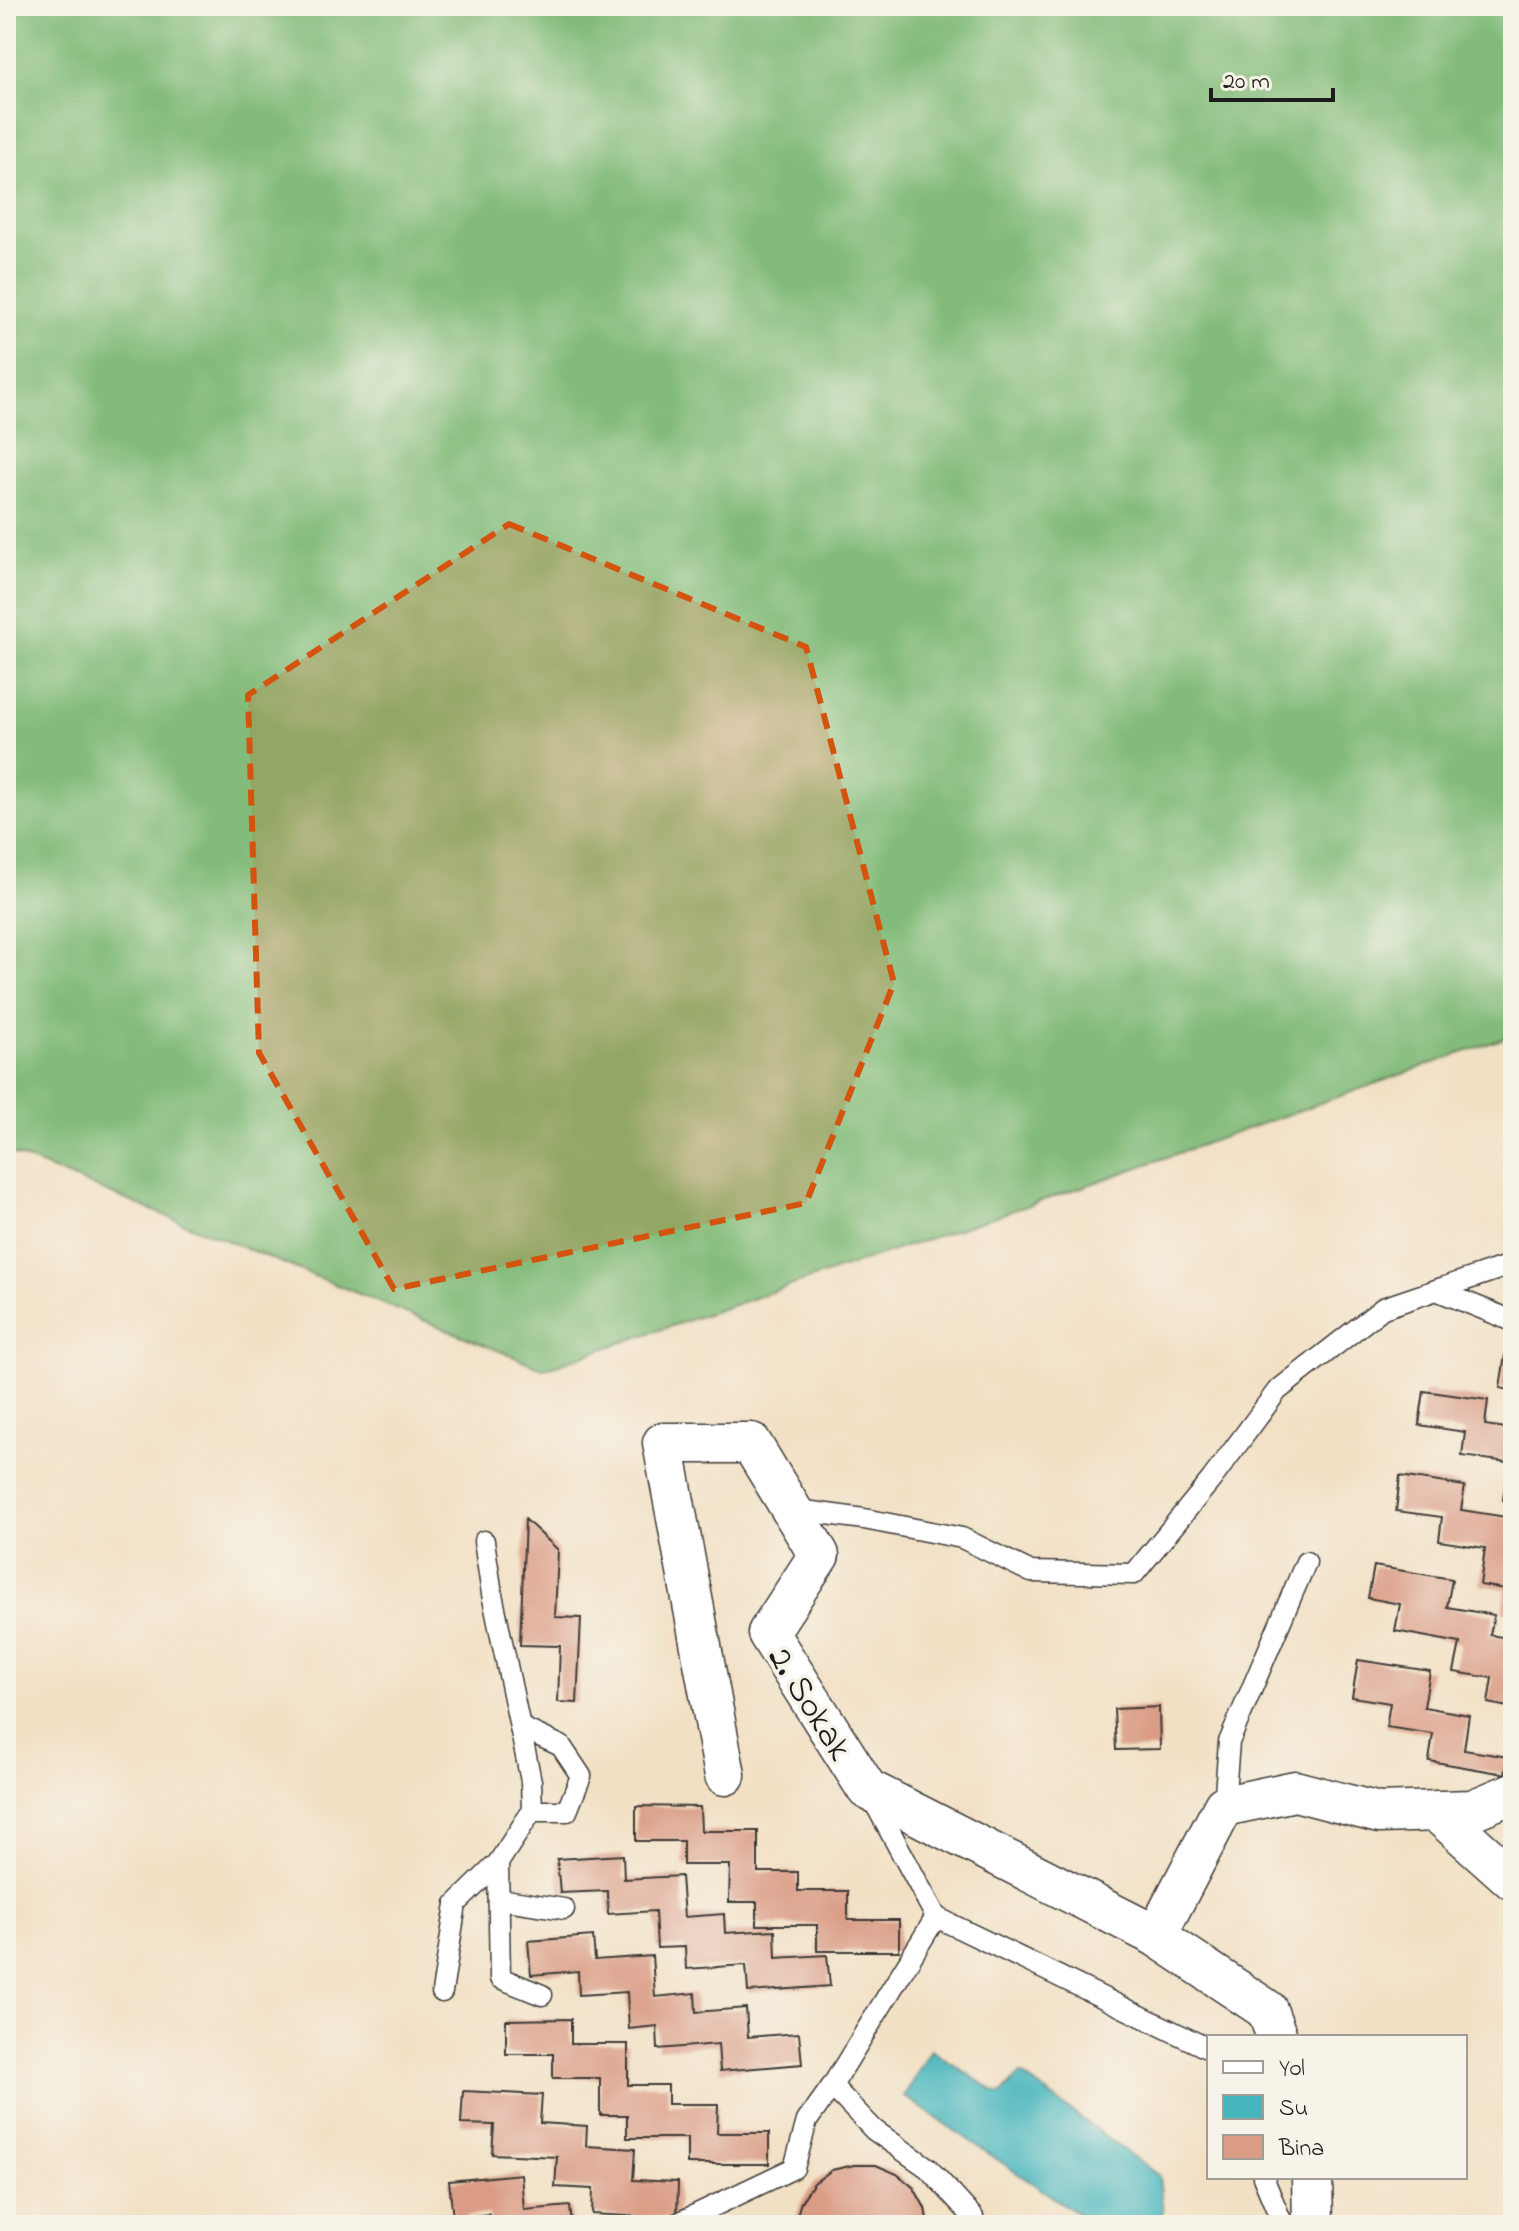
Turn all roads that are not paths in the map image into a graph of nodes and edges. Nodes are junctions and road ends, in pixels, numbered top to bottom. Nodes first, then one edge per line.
1 (1513, 1264) edge
2 (1436, 1290) junction
3 (1513, 1321) edge
4 (790, 1509) junction
5 (484, 1541) dead end
6 (1306, 1562) dead end
7 (520, 1727) junction
8 (725, 1775) dead end
9 (867, 1789) junction
10 (1513, 1793) edge
11 (1224, 1806) junction
12 (532, 1811) junction
13 (1436, 1811) junction
14 (498, 1863) junction
15 (1513, 1880) edge
16 (499, 1899) junction
17 (564, 1909) dead end
18 (936, 1917) junction
19 (1156, 1936) junction
20 (442, 1992) dead end
21 (542, 1995) dead end
22 (1276, 2035) edge
23 (1207, 2048) edge
24 (832, 2086) junction
25 (1264, 2179) edge
26 (1312, 2179) edge
27 (674, 2225) edge
28 (971, 2225) edge
29 (1283, 2225) edge
30 (1313, 2225) edge

1 - 2 lane
2 - 3 lane
2 - 4 lane
4 - 8 street, 2. Sokak
4 - 9 street, 2. Sokak
5 - 7 lane
6 - 11 lane
7 - 12 lane
7 - 12 lane
9 - 18 lane
9 - 19 street, 2. Sokak
10 - 13 street
11 - 13 street
11 - 19 street
12 - 14 lane
13 - 15 street
14 - 16 lane
14 - 20 lane
16 - 17 lane
16 - 21 lane
18 - 23 lane
18 - 24 lane
19 - 22 street, 2. Sokak
24 - 27 lane
24 - 28 lane
25 - 29 lane
26 - 30 street

